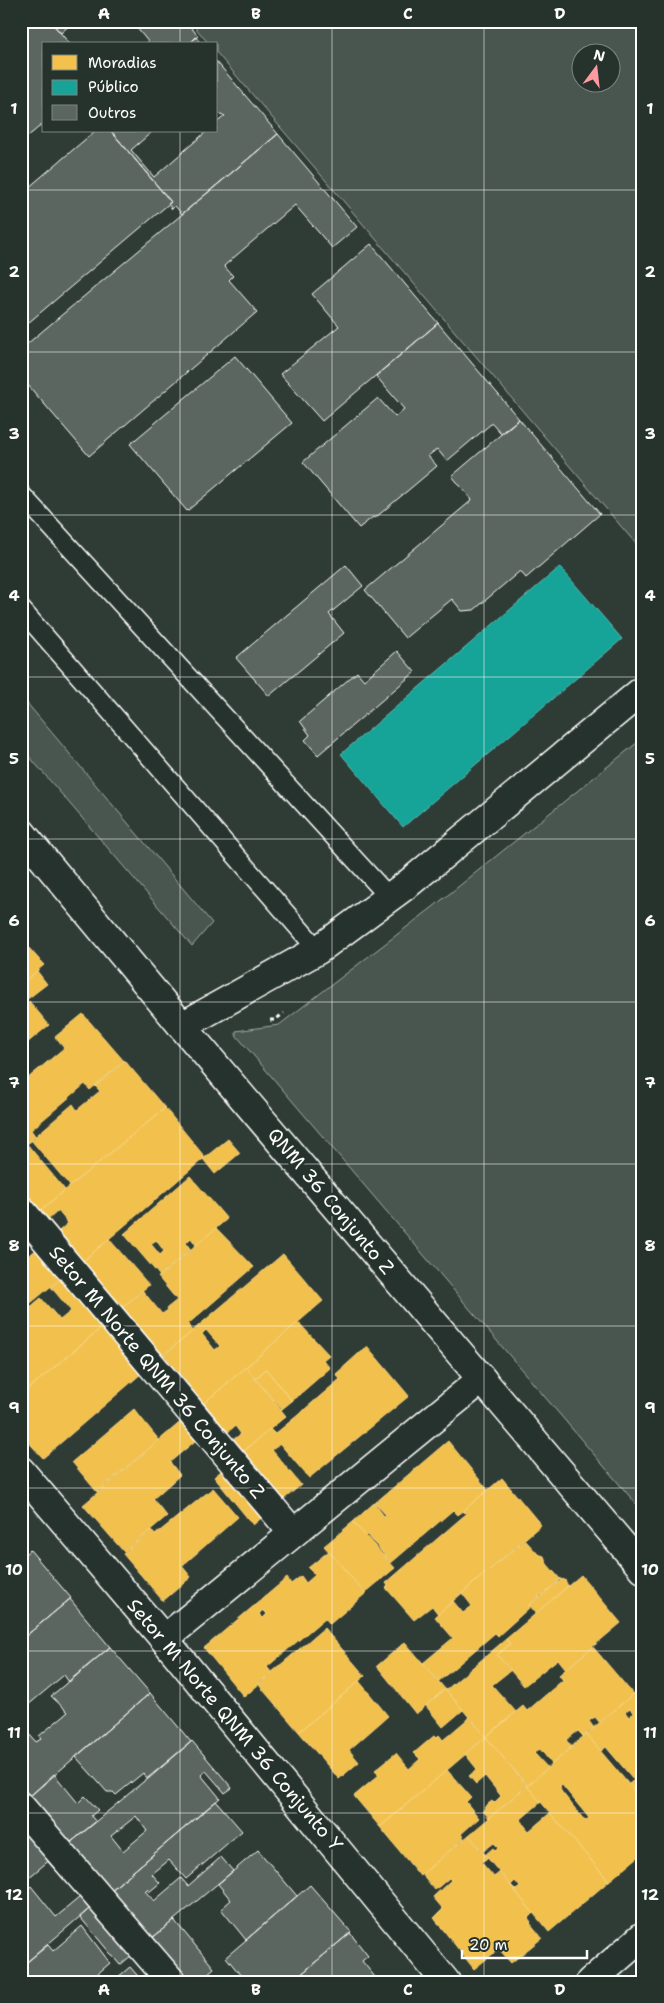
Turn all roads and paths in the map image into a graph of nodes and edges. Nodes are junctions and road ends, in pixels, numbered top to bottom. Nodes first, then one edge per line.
1 (21, 494) edge
2 (21, 609) edge
3 (643, 690) edge
4 (21, 832) edge
5 (388, 897) junction
6 (318, 950) junction
7 (291, 1008) dead end
8 (267, 1021) dead end
9 (182, 1026) junction
10 (21, 1210) edge
11 (482, 1379) junction
12 (21, 1471) edge
13 (293, 1533) junction
14 (643, 1569) edge
15 (164, 1638) junction
16 (21, 1806) edge
17 (643, 1936) edge
18 (172, 1982) edge
19 (446, 1982) edge
20 (590, 1982) edge

1 - 5 lane
2 - 6 lane
3 - 5 street
4 - 9 street, QNM 36 Conjunto Z
5 - 6 street
6 - 9 street
7 - 8 path
9 - 11 street, QNM 36 Conjunto Z
10 - 13 street, Setor M Norte QNM 36 Conjunto Z
11 - 13 street
11 - 14 street, QNM 36 Conjunto Z
12 - 15 street, Setor M Norte QNM 36 Conjunto Y
13 - 15 street
15 - 19 street, Setor M Norte QNM 36 Conjunto Y
16 - 18 street
17 - 20 street

